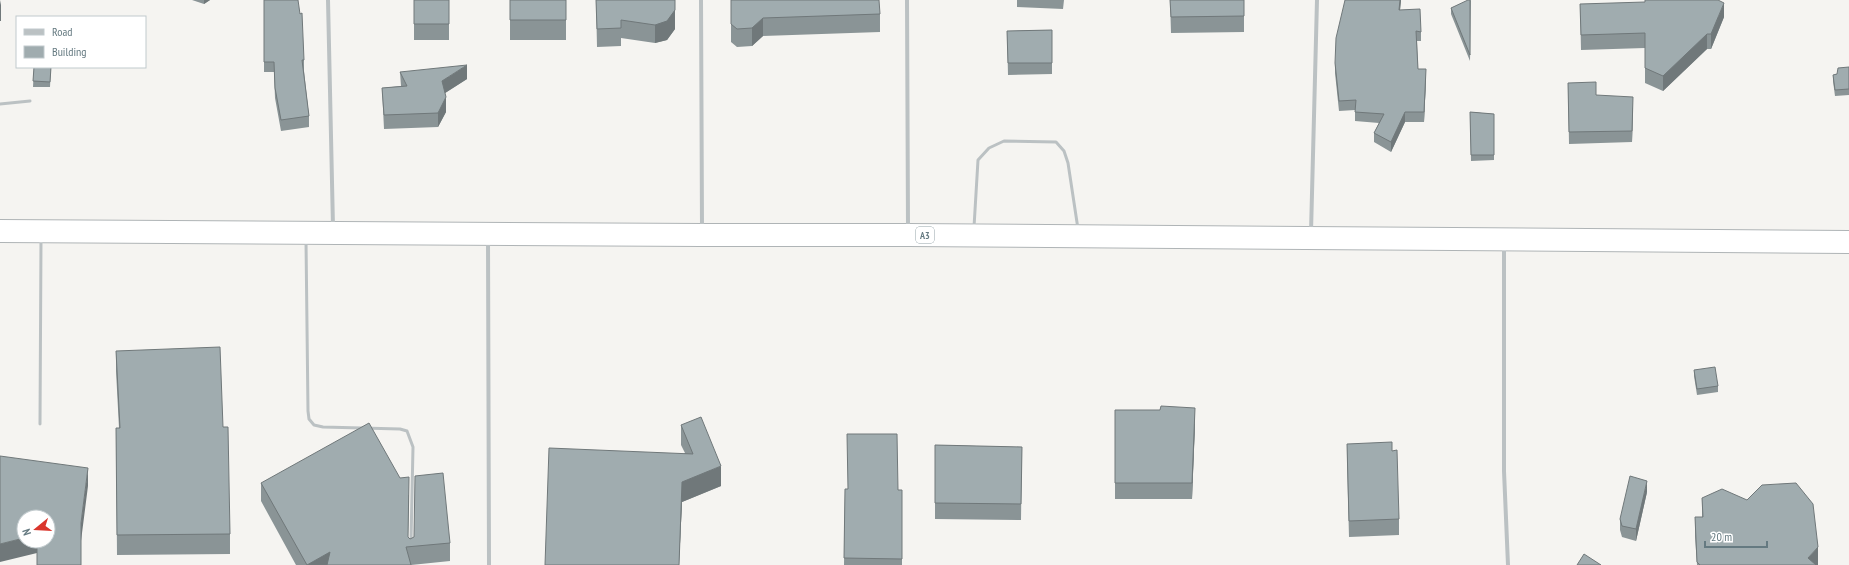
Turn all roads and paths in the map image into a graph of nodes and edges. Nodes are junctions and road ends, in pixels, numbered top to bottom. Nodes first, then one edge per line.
1 (328, 0) edge
2 (701, 0) edge
3 (907, 0) edge
4 (1317, 0) edge
5 (30, 101) dead end
6 (0, 104) edge
7 (0, 231) edge
8 (41, 231) junction
9 (306, 233) junction
10 (333, 234) junction
11 (488, 234) junction
12 (702, 235) junction
13 (908, 235) junction
14 (973, 235) junction
15 (1079, 236) junction
16 (1311, 238) junction
17 (1504, 240) junction
18 (1849, 242) edge
19 (40, 424) dead end
20 (411, 547) edge
21 (489, 565) edge
22 (1508, 565) edge

1 - 10 street
2 - 12 street
3 - 13 street
4 - 16 street
5 - 6 lane
7 - 8 highway, A3
8 - 9 highway, A3
8 - 19 lane
9 - 10 highway, A3
9 - 20 lane
10 - 11 highway, A3
11 - 12 highway, A3
11 - 21 street
12 - 13 highway, A3
13 - 14 highway, A3
14 - 15 highway, A3
14 - 15 lane
15 - 16 highway, A3
16 - 17 highway, A3
17 - 18 highway, A3
17 - 22 street

